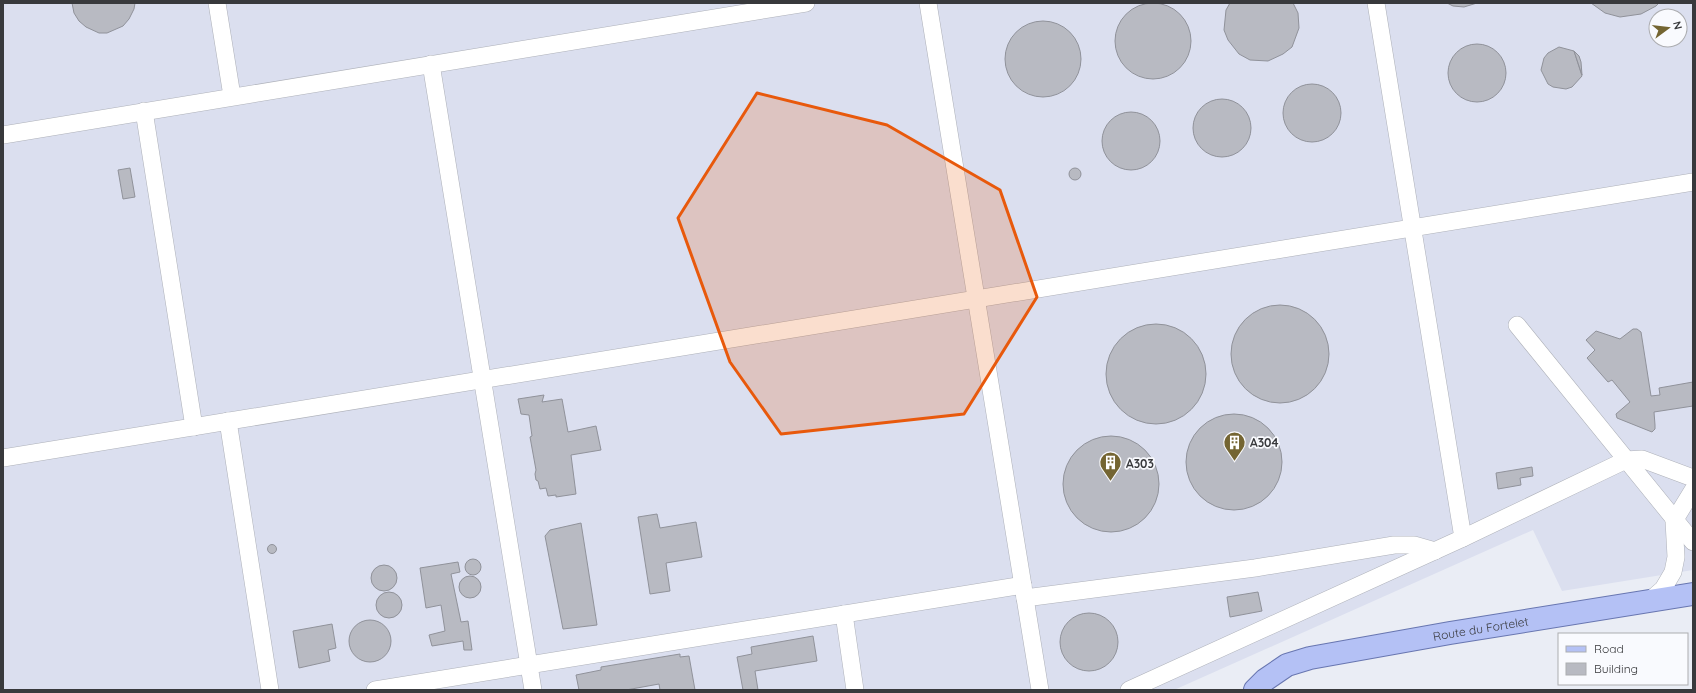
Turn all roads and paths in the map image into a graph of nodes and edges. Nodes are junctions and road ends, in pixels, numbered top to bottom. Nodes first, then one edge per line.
1 (217, 3) edge
2 (806, 3) edge
3 (928, 3) edge
4 (1376, 3) edge
5 (431, 64) junction
6 (232, 96) junction
7 (144, 111) junction
8 (3, 135) edge
9 (1693, 182) edge
10 (1411, 228) junction
11 (976, 299) junction
12 (1517, 325) dead end
13 (483, 380) junction
14 (228, 421) junction
15 (194, 427) junction
16 (3, 458) edge
17 (1626, 460) junction
18 (1693, 478) edge
19 (1693, 490) edge
20 (1674, 521) junction
21 (1463, 538) junction
22 (1693, 542) edge
23 (1435, 551) junction
24 (1676, 557) junction
25 (1024, 591) junction
26 (1692, 598) edge
27 (1648, 602) junction
28 (844, 614) junction
29 (529, 665) junction
30 (1272, 676) junction
31 (407, 687) edge
32 (270, 690) edge
33 (375, 690) edge
34 (533, 690) edge
35 (855, 690) edge
36 (1040, 690) edge
37 (1129, 690) edge
38 (1255, 690) edge

1 - 6 lane
2 - 5 lane
3 - 11 lane
4 - 10 lane
5 - 6 lane
5 - 13 lane
6 - 7 lane
7 - 8 lane
7 - 15 lane
9 - 10 lane
10 - 11 lane
10 - 21 lane
11 - 13 lane
11 - 25 lane
12 - 17 lane
13 - 14 lane
13 - 29 lane
14 - 15 lane
14 - 32 lane
15 - 16 lane
17 - 18 lane
17 - 20 lane
17 - 21 lane
19 - 20 lane
20 - 22 lane
20 - 24 lane
21 - 23 lane
23 - 25 lane
23 - 37 lane
24 - 26 lane
24 - 27 lane
25 - 28 lane
25 - 36 lane
26 - 27 main road, Route du Fortelet
26 - 30 main road, Route du Fortelet
27 - 30 main road, Route du Fortelet
28 - 29 lane
28 - 35 lane
29 - 31 lane
29 - 34 lane
30 - 38 main road, Route du Fortelet
31 - 33 lane

